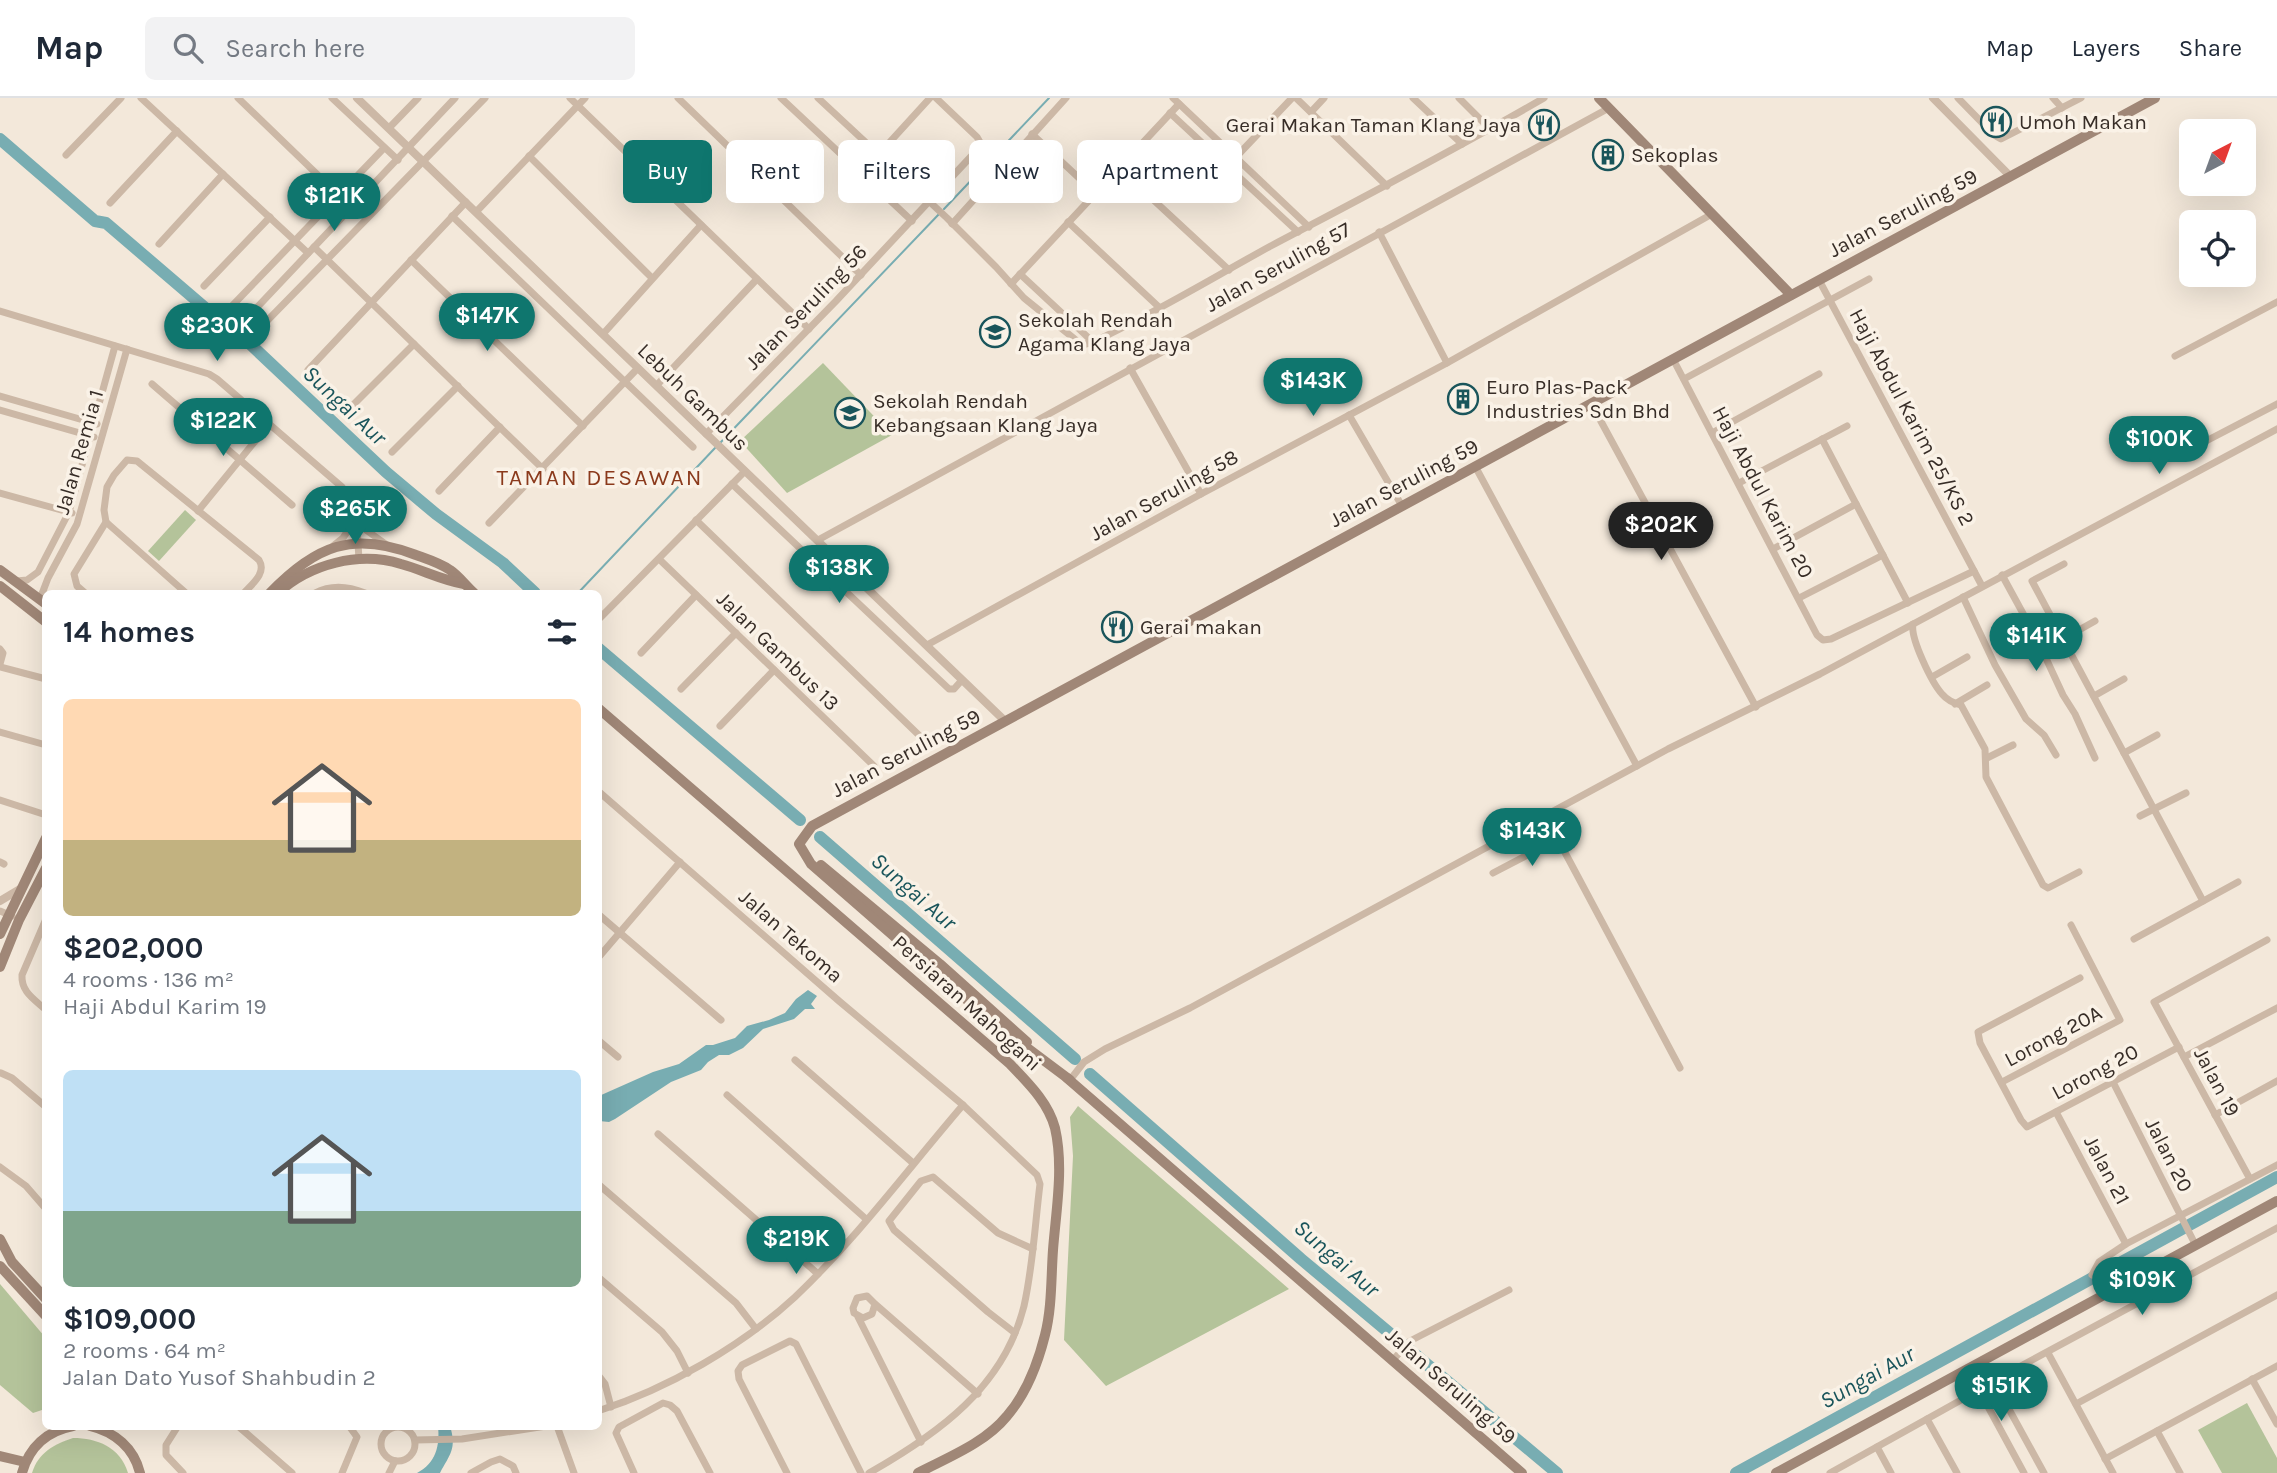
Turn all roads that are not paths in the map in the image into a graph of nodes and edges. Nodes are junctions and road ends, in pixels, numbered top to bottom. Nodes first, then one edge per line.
1 (121, 98) edge
2 (141, 98) edge
3 (238, 98) edge
4 (332, 98) edge
5 (357, 98) edge
6 (418, 98) edge
7 (455, 98) edge
8 (485, 98) edge
9 (570, 98) edge
10 (585, 98) edge
11 (678, 98) edge
12 (818, 98) edge
13 (930, 98) edge
14 (936, 98) edge
15 (1066, 98) edge
16 (1294, 98) edge
17 (1324, 98) edge
18 (1413, 98) edge
19 (1459, 98) edge
20 (1544, 98) edge
21 (1599, 98) edge
22 (1933, 98) edge
23 (1958, 98) edge
24 (2053, 98) edge
25 (2081, 98) edge
26 (2155, 98) edge
27 (786, 100) edge
28 (1177, 101) edge
29 (578, 106) junction
30 (1609, 108) junction
31 (2062, 108) junction
32 (1311, 112) junction
33 (1170, 113) junction
34 (389, 128) junction
35 (1490, 129) junction
36 (177, 131) junction
37 (1032, 134) junction
38 (862, 140) edge
39 (892, 140) edge
40 (1145, 140) edge
41 (1218, 140) edge
42 (1462, 145) junction
43 (384, 148) junction
44 (410, 148) junction
45 (1242, 151) edge
46 (66, 155) dead end
47 (529, 156) junction
48 (398, 160) junction
49 (424, 161) junction
50 (1242, 163) edge
51 (223, 174) junction
52 (1077, 176) edge
53 (2010, 176) junction
54 (1387, 186) junction
55 (339, 195) junction
56 (110, 202) dead end
57 (466, 202) junction
58 (929, 203) edge
59 (1086, 203) edge
60 (1157, 203) edge
61 (932, 206) junction
62 (352, 208) junction
63 (476, 212) junction
64 (1712, 215) junction
65 (452, 216) junction
66 (270, 217) junction
67 (912, 221) junction
68 (949, 221) junction
69 (1068, 222) junction
70 (701, 225) junction
71 (1309, 227) junction
72 (1298, 232) junction
73 (1379, 232) junction
74 (295, 241) junction
75 (159, 244) dead end
76 (311, 250) junction
77 (327, 260) junction
78 (411, 260) junction
79 (1229, 270) junction
80 (1020, 274) junction
81 (861, 275) junction
82 (652, 278) junction
83 (757, 279) junction
84 (1869, 279) dead end
85 (1819, 280) junction
86 (1011, 284) junction
87 (204, 286) dead end
88 (1791, 295) junction
89 (1830, 300) junction
90 (2277, 302) edge
91 (371, 303) junction
92 (230, 309) dead end
93 (1161, 309) junction
94 (0, 311) edge
95 (246, 318) dead end
96 (264, 324) dead end
97 (809, 329) junction
98 (603, 334) junction
99 (1093, 342) junction
100 (414, 344) junction
101 (116, 346) junction
102 (127, 349) junction
103 (2175, 356) dead end
104 (1673, 359) junction
105 (1447, 363) junction
106 (638, 368) junction
107 (1130, 368) junction
108 (308, 370) dead end
109 (1819, 374) dead end
110 (1684, 379) junction
111 (624, 382) junction
112 (152, 384) dead end
113 (657, 385) junction
114 (458, 386) junction
115 (0, 396) edge
116 (1591, 403) junction
117 (2277, 404) edge
118 (0, 410) edge
119 (345, 412) dead end
120 (1349, 415) junction
121 (94, 424) junction
122 (269, 424) junction
123 (583, 426) junction
124 (1847, 426) dead end
125 (105, 427) junction
126 (500, 427) junction
127 (2277, 429) edge
128 (1712, 433) junction
129 (706, 434) junction
130 (90, 436) junction
131 (101, 439) junction
132 (1822, 439) junction
133 (2208, 440) dead end
134 (694, 447) dead end
135 (392, 452) dead end
136 (240, 460) junction
137 (1475, 467) junction
138 (543, 469) junction
139 (745, 471) junction
140 (1738, 483) junction
141 (732, 484) junction
142 (439, 491) dead end
143 (0, 493) edge
144 (1201, 494) junction
145 (1856, 504) junction
146 (292, 505) dead end
147 (1402, 506) junction
148 (198, 511) junction
149 (69, 512) junction
150 (80, 515) junction
151 (356, 518) junction
152 (696, 520) junction
153 (106, 523) junction
154 (489, 523) dead end
155 (818, 540) junction
156 (358, 544) junction
157 (389, 547) junction
158 (329, 549) junction
159 (1773, 549) junction
160 (1883, 555) junction
161 (359, 559) junction
162 (659, 559) junction
163 (2064, 564) dead end
164 (0, 570) edge
165 (1974, 570) junction
166 (2002, 575) junction
167 (858, 578) junction
168 (18, 581) junction
169 (464, 584) junction
170 (0, 586) edge
171 (1982, 586) junction
172 (46, 590) edge
173 (82, 590) edge
174 (183, 590) edge
175 (247, 590) edge
176 (273, 590) edge
177 (282, 590) edge
178 (324, 590) edge
179 (356, 590) edge
180 (471, 590) edge
181 (844, 591) junction
182 (696, 595) junction
183 (1963, 597) junction
184 (1799, 598) junction
185 (42, 601) edge
186 (1908, 603) junction
187 (602, 616) edge
188 (42, 619) edge
189 (2095, 621) dead end
190 (1913, 624) junction
191 (736, 633) junction
192 (2063, 639) junction
193 (927, 645) junction
194 (0, 649) edge
195 (641, 653) dead end
196 (1968, 657) dead end
197 (0, 666) edge
198 (774, 670) junction
199 (1932, 677) junction
200 (42, 678) edge
201 (2124, 679) dead end
202 (962, 680) junction
203 (1987, 685) dead end
204 (681, 689) dead end
205 (2094, 696) junction
206 (1955, 704) junction
207 (1756, 707) junction
208 (602, 711) edge
209 (1005, 721) junction
210 (720, 726) dead end
211 (0, 732) edge
212 (2157, 735) dead end
213 (925, 741) dead end
214 (42, 744) edge
215 (2013, 745) dead end
216 (2124, 753) junction
217 (2056, 755) dead end
218 (1987, 758) junction
219 (2095, 758) dead end
220 (874, 766) dead end
221 (1637, 766) junction
222 (2186, 793) dead end
223 (602, 794) edge
224 (0, 800) edge
225 (2154, 809) junction
226 (42, 814) edge
227 (1545, 814) junction
228 (2140, 816) dead end
229 (1558, 839) junction
230 (42, 846) edge
231 (680, 862) junction
232 (2079, 872) dead end
233 (1493, 873) dead end
234 (42, 876) edge
235 (2238, 882) dead end
236 (20, 889) junction
237 (0, 901) edge
238 (2203, 901) junction
239 (4, 913) edge
240 (602, 917) edge
241 (19, 920) junction
242 (2071, 925) dead end
243 (42, 928) edge
244 (621, 933) junction
245 (0, 934) edge
246 (2134, 939) dead end
247 (2267, 940) dead end
248 (602, 954) edge
249 (0, 967) edge
250 (2080, 978) dead end
251 (42, 1007) edge
252 (2277, 1008) edge
253 (721, 1020) dead end
254 (602, 1043) edge
255 (2179, 1048) junction
256 (618, 1057) dead end
257 (2184, 1057) junction
258 (795, 1060) dead end
259 (1680, 1068) dead end
260 (1, 1073) edge
261 (1070, 1080) junction
262 (2277, 1081) edge
263 (2002, 1082) junction
264 (2113, 1082) junction
265 (727, 1095) dead end
266 (42, 1104) edge
267 (962, 1105) junction
268 (2056, 1112) junction
269 (2215, 1115) junction
270 (658, 1134) dead end
271 (913, 1163) junction
272 (2277, 1165) edge
273 (0, 1167) edge
274 (2250, 1179) junction
275 (602, 1187) edge
276 (2277, 1201) edge
277 (42, 1204) edge
278 (2181, 1215) junction
279 (866, 1219) junction
280 (2277, 1228) edge
281 (0, 1239) edge
282 (2126, 1244) junction
283 (2195, 1244) junction
284 (1033, 1249) junction
285 (0, 1266) edge
286 (818, 1274) junction
287 (2092, 1275) dead end
288 (602, 1280) edge
289 (1509, 1290) dead end
290 (42, 1295) edge
291 (2277, 1295) edge
292 (875, 1304) junction
293 (42, 1312) edge
294 (858, 1317) junction
295 (756, 1329) junction
296 (1015, 1333) junction
297 (2048, 1353) junction
298 (1397, 1356) junction
299 (1982, 1360) junction
300 (2277, 1366) edge
301 (1967, 1368) junction
302 (688, 1373) junction
303 (2252, 1379) junction
304 (602, 1380) edge
305 (1993, 1381) junction
306 (1979, 1390) junction
307 (978, 1394) junction
308 (2076, 1404) junction
309 (611, 1407) junction
310 (602, 1409) edge
311 (1927, 1419) junction
312 (2277, 1424) edge
313 (61, 1430) edge
314 (175, 1430) edge
315 (243, 1430) edge
316 (352, 1430) edge
317 (384, 1430) edge
318 (407, 1430) edge
319 (498, 1430) edge
320 (558, 1430) edge
321 (112, 1431) edge
322 (2157, 1431) junction
323 (415, 1440) junction
324 (921, 1441) junction
325 (1877, 1447) junction
326 (0, 1456) edge
327 (2105, 1459) junction
328 (395, 1461) junction
329 (23, 1468) edge
330 (472, 1472) edge
331 (140, 1473) edge
332 (183, 1473) edge
333 (292, 1473) edge
334 (342, 1473) edge
335 (389, 1473) edge
336 (516, 1473) edge
337 (574, 1473) edge
338 (634, 1473) edge
339 (710, 1473) edge
340 (787, 1473) edge
341 (861, 1473) edge
342 (869, 1473) edge
343 (918, 1473) edge
344 (1522, 1473) edge
345 (1776, 1473) edge
346 (1830, 1473) edge
347 (1891, 1473) edge
348 (1957, 1473) edge
349 (2024, 1473) edge
350 (2044, 1473) edge
351 (2113, 1473) edge
352 (2180, 1473) edge

1 - 46 street
2 - 36 street
3 - 55 street
4 - 43 street
5 - 34 street, Lebuh Gambus
6 - 34 street
7 - 44 street
8 - 49 street
9 - 29 street
10 - 29 street
11 - 81 street
12 - 38 street
13 - 39 street
14 - 61 street, Jalan Seruling 56
15 - 37 street
16 - 32 street
16 - 45 street
17 - 32 street
18 - 42 street
19 - 35 street
20 - 35 street, Jalan Seruling 57
21 - 30 main road
22 - 53 street
23 - 31 street
24 - 31 street
25 - 31 street
26 - 53 main road, Jalan Seruling 59
27 - 67 street
28 - 33 street
28 - 41 street
29 - 47 street
29 - 70 street
30 - 64 main road
30 - 73 street, Jalan Seruling 57
32 - 54 street
33 - 40 street
33 - 72 street
34 - 44 street, Lebuh Gambus
35 - 42 street, Jalan Seruling 57
36 - 51 street
36 - 56 street
37 - 52 street
37 - 68 street
42 - 54 street, Jalan Seruling 57
43 - 48 street
43 - 55 street
44 - 48 street
44 - 49 street, Lebuh Gambus
47 - 63 street
47 - 82 street
48 - 62 street
49 - 57 street, Lebuh Gambus
49 - 77 street
50 - 71 street
51 - 66 street
51 - 75 street
53 - 85 main road, Jalan Seruling 59
54 - 71 street, Jalan Seruling 57
55 - 62 street
55 - 74 street
57 - 63 street, Lebuh Gambus
57 - 65 street
58 - 61 street
59 - 69 street
60 - 79 street
61 - 67 street, Jalan Seruling 56
61 - 68 street
62 - 76 street
63 - 98 street, Lebuh Gambus
64 - 88 main road
64 - 105 street, Jalan Seruling 58
65 - 78 street
65 - 111 street
66 - 74 street
66 - 87 street
67 - 81 street, Jalan Seruling 56
68 - 86 street
69 - 80 street
69 - 93 street
70 - 82 street
70 - 83 street
71 - 72 street, Jalan Seruling 57
72 - 79 street, Jalan Seruling 57
73 - 105 street
73 - 107 street, Jalan Seruling 57
74 - 76 street
74 - 92 street
76 - 77 street
76 - 95 street
77 - 91 street
77 - 96 street
78 - 91 street
78 - 123 street
79 - 93 street, Jalan Seruling 57
80 - 86 street
80 - 99 street
81 - 97 street, Jalan Seruling 56
82 - 98 street
83 - 97 street
83 - 113 street
84 - 89 street
85 - 88 main road, Jalan Seruling 59
85 - 89 street, Haji Abdul Karim 25/KS 2
86 - 99 street
88 - 104 main road, Jalan Seruling 59
89 - 110 street
89 - 165 street, Haji Abdul Karim 25/KS 2
90 - 103 street
91 - 100 street
91 - 108 street
93 - 99 street, Jalan Seruling 57
94 - 101 street
97 - 129 street, Jalan Seruling 56
98 - 106 street, Lebuh Gambus
100 - 114 street
100 - 119 street
101 - 102 street
101 - 121 street, Jalan Remia 1
102 - 122 street
102 - 125 street, Jalan Remia 1
104 - 110 street, Haji Abdul Karim 20
104 - 116 main road, Jalan Seruling 59
105 - 120 street, Jalan Seruling 58
106 - 111 street
106 - 113 street, Lebuh Gambus
107 - 144 street
107 - 155 street, Jalan Seruling 57
109 - 128 street
110 - 128 street, Haji Abdul Karim 20
111 - 123 street
111 - 134 street
112 - 136 street
113 - 129 street, Lebuh Gambus
114 - 126 street
114 - 135 street
115 - 121 street
116 - 137 main road, Jalan Seruling 59
116 - 207 street
117 - 133 street
118 - 130 street
120 - 144 street, Jalan Seruling 58
120 - 147 street
121 - 125 street
121 - 130 street, Jalan Remia 1
122 - 136 street
122 - 151 street
123 - 138 street
124 - 132 street
125 - 131 street, Jalan Remia 1
126 - 138 street
126 - 142 street
127 - 166 street
128 - 140 street, Haji Abdul Karim 20
129 - 139 street, Lebuh Gambus
130 - 131 street
130 - 149 street, Jalan Remia 1
131 - 150 street, Jalan Remia 1
132 - 140 street
132 - 145 street
136 - 146 street
136 - 148 street
137 - 147 main road, Jalan Seruling 59
137 - 221 street
138 - 154 street
139 - 141 street
139 - 155 street, Lebuh Gambus
140 - 159 street, Haji Abdul Karim 20
141 - 152 street
141 - 181 street
143 - 149 street
144 - 193 street, Jalan Seruling 58
145 - 159 street
145 - 160 street
147 - 209 main road, Jalan Seruling 59
148 - 153 street
148 - 175 street
149 - 150 street
149 - 168 street, Jalan Remia 1
150 - 172 street, Jalan Remia 1
151 - 156 street
151 - 157 street
151 - 158 street
152 - 162 street
152 - 213 street
153 - 173 street
153 - 174 street
155 - 167 street, Lebuh Gambus
156 - 157 main road
156 - 158 main road
156 - 161 street
157 - 169 main road
158 - 176 main road
159 - 184 street, Haji Abdul Karim 20
160 - 184 street
160 - 186 street
161 - 169 main road
161 - 177 main road
162 - 182 street, Jalan Gambus 13
162 - 187 street
163 - 192 street
164 - 168 main road
165 - 171 street, Haji Abdul Karim 25/KS 2
165 - 186 street
166 - 171 street
166 - 219 street
167 - 181 street
167 - 193 street, Lebuh Gambus
168 - 185 main road
169 - 180 main road
170 - 188 main road
171 - 183 street
178 - 179 street
181 - 202 street
182 - 191 street, Jalan Gambus 13
182 - 195 street
183 - 190 street
183 - 217 street
184 - 186 street, Haji Abdul Karim 20
189 - 192 street
190 - 199 street
190 - 207 street
191 - 198 street, Jalan Gambus 13
191 - 204 street
192 - 205 street
193 - 202 street, Lebuh Gambus
194 - 197 street
196 - 199 street
197 - 200 street
198 - 210 street
198 - 220 street, Jalan Gambus 13
199 - 206 street
201 - 205 street
202 - 209 street, Lebuh Gambus
203 - 206 street
205 - 216 street
206 - 218 street
207 - 221 street
208 - 343 main road, Persiaran Mahogani
209 - 261 main road, Jalan Seruling 59
211 - 214 street
212 - 216 street
215 - 218 street
216 - 225 street
218 - 232 street
221 - 227 street
222 - 225 street
223 - 231 street, Jalan Tekoma
224 - 226 street
225 - 228 street
225 - 238 street
227 - 229 street
227 - 261 street
229 - 233 street
229 - 259 street
230 - 236 main road
231 - 244 street
231 - 267 street, Jalan Tekoma
234 - 241 main road
235 - 238 street
236 - 237 street
236 - 239 main road
238 - 246 street
239 - 241 street
239 - 245 main road
240 - 244 street
241 - 249 main road
242 - 263 street, Lorong 20A
243 - 251 street
244 - 248 street
244 - 253 street
247 - 255 street, Jalan 19
250 - 263 street
252 - 257 street
254 - 256 street
255 - 257 street, Jalan 19
255 - 264 street, Lorong 20
257 - 269 street, Jalan 19
258 - 271 street
260 - 266 street
261 - 298 main road, Jalan Seruling 59
262 - 269 street
263 - 268 street, Lorong 20
264 - 268 street, Lorong 20
264 - 278 street, Jalan 20
265 - 279 street
267 - 271 street
267 - 284 street, Jalan Tekoma
268 - 282 street, Jalan 21
269 - 274 street, Jalan 19
270 - 286 street
271 - 279 street
272 - 274 street
273 - 277 street
274 - 278 street
275 - 295 street
276 - 283 main road
278 - 282 street
278 - 283 street, Jalan 20
279 - 286 street
280 - 297 street
281 - 290 main road
282 - 287 street
283 - 299 main road
284 - 296 street
284 - 296 street
285 - 293 main road
286 - 295 street
288 - 302 street
289 - 298 street
291 - 308 street
292 - 294 street
292 - 294 street
292 - 307 street
294 - 324 street
295 - 302 street
296 - 307 street
297 - 305 street
297 - 308 street
298 - 344 main road, Jalan Seruling 59
299 - 301 main road
299 - 305 street
300 - 303 street
301 - 306 street
301 - 345 main road
302 - 309 street
303 - 312 street
303 - 322 street
304 - 309 street
305 - 350 street
306 - 311 street
306 - 349 street
307 - 324 street
308 - 327 street
309 - 310 street
311 - 325 street
311 - 348 street
313 - 329 main road
314 - 332 street
315 - 333 street
316 - 334 street
317 - 328 street
318 - 323 street
319 - 323 street
320 - 337 street
321 - 331 main road
322 - 327 street
322 - 352 street
323 - 328 street
324 - 342 street
325 - 346 street
325 - 347 street
326 - 329 main road
327 - 351 street
328 - 335 street
330 - 336 street
338 - 339 street
340 - 341 street

